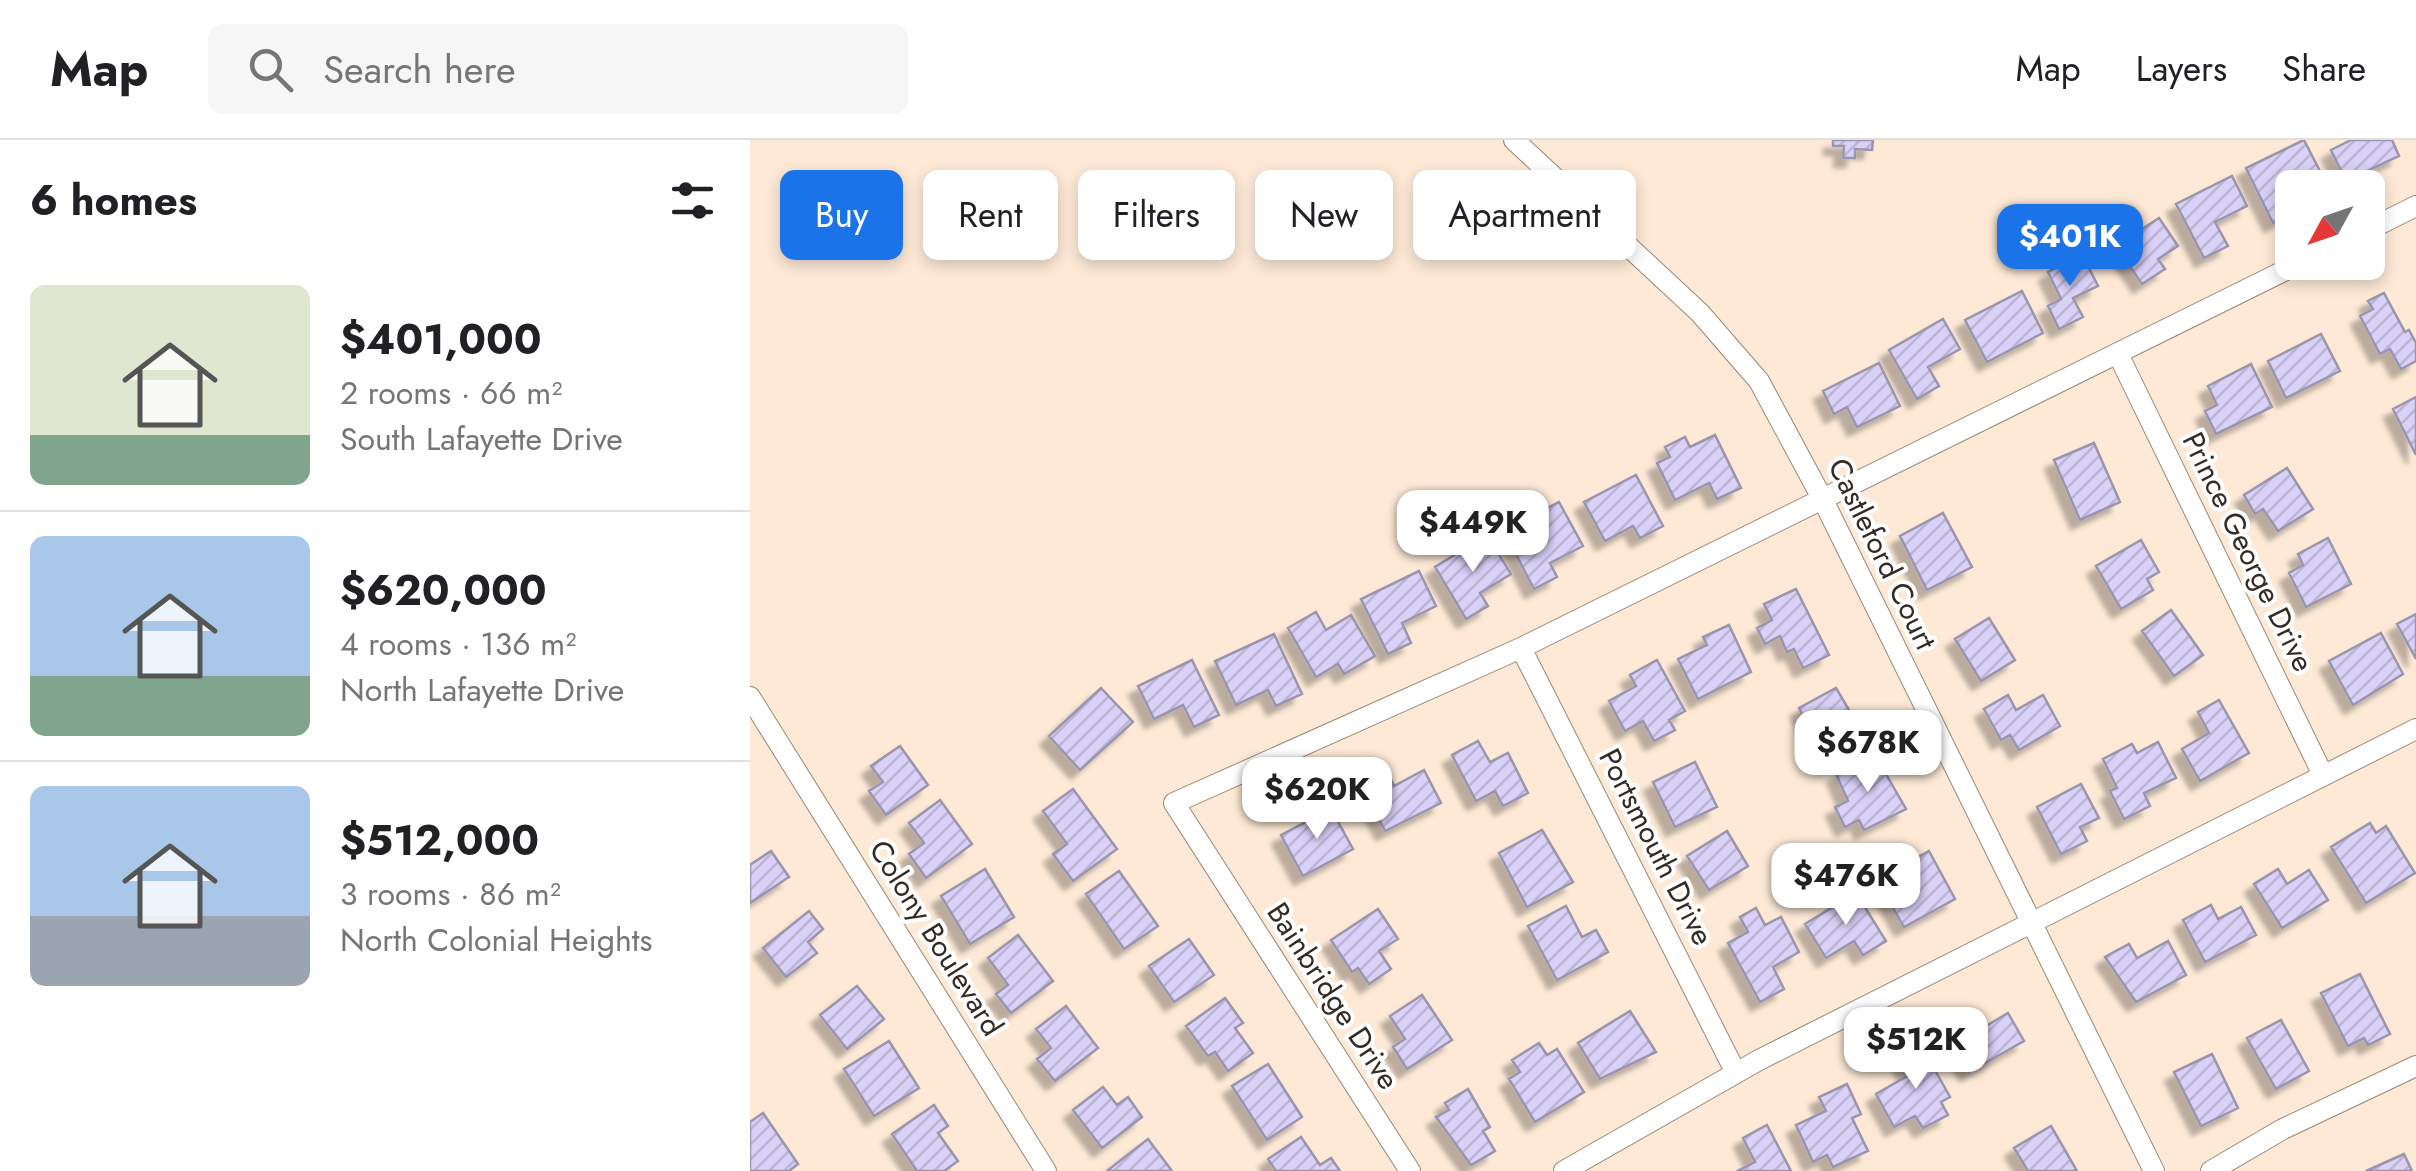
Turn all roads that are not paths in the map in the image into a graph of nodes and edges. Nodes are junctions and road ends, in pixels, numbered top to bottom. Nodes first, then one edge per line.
1 (1514, 140) edge
2 (2415, 208) edge
3 (2385, 222) edge
4 (2275, 276) edge
5 (2118, 354) junction
6 (1823, 500) junction
7 (1521, 648) junction
8 (750, 697) edge
9 (750, 708) edge
10 (2416, 729) edge
11 (775, 736) junction
12 (2324, 776) junction
13 (2030, 923) junction
14 (2416, 1066) edge
15 (1736, 1073) junction
16 (1046, 1171) edge
17 (1410, 1171) edge
18 (1564, 1171) edge
19 (2154, 1171) edge
20 (2211, 1171) edge

1 - 6 street, Castleford Court
2 - 3 street
4 - 5 street
5 - 6 street
5 - 12 street, Prince George Drive
6 - 7 street
6 - 13 street, Castleford Court
7 - 15 street, Portsmouth Drive
7 - 17 street, Bainbridge Drive
8 - 11 street, Colony Boulevard
9 - 11 street, Colony Boulevard
10 - 12 street
11 - 16 street, Colony Boulevard
12 - 13 street
13 - 15 street
13 - 19 street, Castleford Court
14 - 20 street
15 - 18 street

